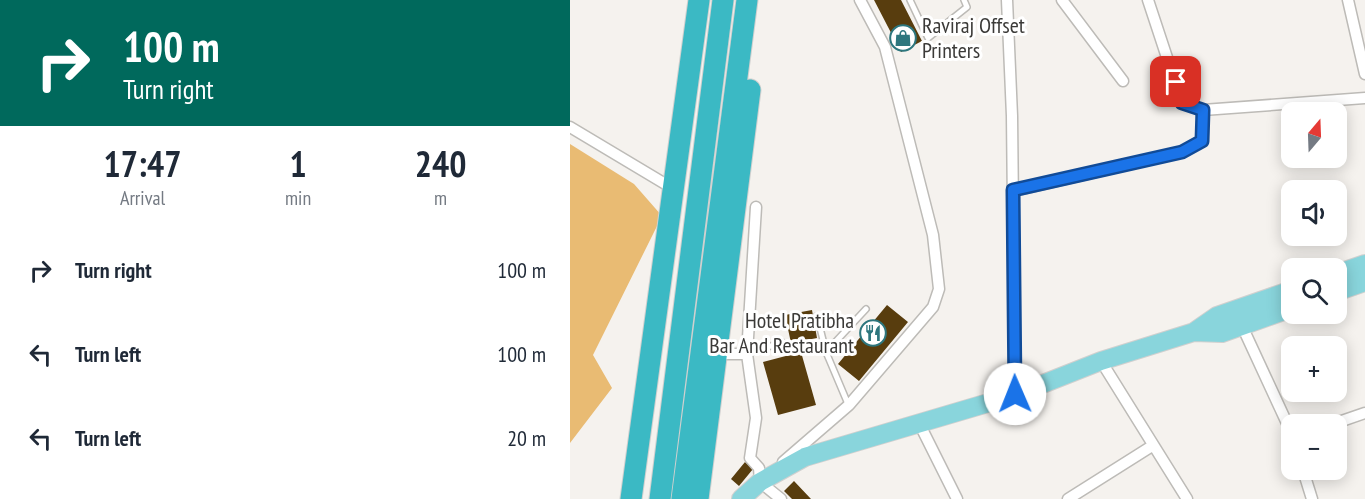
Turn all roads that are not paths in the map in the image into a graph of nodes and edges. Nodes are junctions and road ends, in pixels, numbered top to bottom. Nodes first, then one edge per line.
1 (699, 0) edge
2 (723, 0) edge
3 (747, 0) edge
4 (761, 0) edge
5 (860, 0) edge
6 (910, 0) edge
7 (964, 0) edge
8 (1007, 0) edge
9 (1062, 0) edge
10 (1148, 0) edge
11 (1348, 0) edge
12 (1365, 74) edge
13 (1123, 81) dead end
14 (1365, 98) edge
15 (1203, 110) junction
16 (570, 128) edge
17 (672, 188) junction
18 (1013, 190) junction
19 (756, 207) dead end
20 (1365, 264) edge
21 (1347, 270) edge
22 (1365, 282) edge
23 (1347, 288) edge
24 (1281, 294) edge
25 (866, 309) dead end
26 (1281, 312) edge
27 (817, 316) dead end
28 (1242, 326) junction
29 (1194, 332) junction
30 (782, 342) dead end
31 (826, 352) junction
32 (717, 354) junction
33 (747, 354) junction
34 (1101, 361) junction
35 (1015, 394) junction
36 (849, 405) junction
37 (1365, 413) edge
38 (1283, 414) edge
39 (1347, 419) edge
40 (919, 423) junction
41 (1152, 446) junction
42 (1306, 480) edge
43 (760, 482) junction
44 (660, 495) edge
45 (688, 498) edge
46 (631, 499) edge
47 (741, 499) edge
48 (781, 499) edge
49 (957, 499) edge
50 (1068, 499) edge
51 (1187, 499) edge
52 (1312, 499) edge

1 - 17 highway
2 - 44 highway
3 - 45 highway
4 - 32 highway
5 - 36 street
6 - 7 lane
8 - 18 street
9 - 13 street
10 - 15 street
11 - 12 street
14 - 15 street
15 - 18 street
16 - 17 street
17 - 46 highway
18 - 35 street
19 - 33 street
20 - 21 main road
22 - 23 main road
24 - 29 main road
25 - 31 lane
26 - 28 main road
27 - 31 lane
28 - 29 main road
28 - 38 street
29 - 34 main road
30 - 33 lane
31 - 36 lane
32 - 33 street
32 - 45 highway
33 - 43 street
34 - 35 main road
34 - 41 street
35 - 40 main road
36 - 43 street
37 - 39 street
40 - 43 main road
40 - 49 street
41 - 50 street
41 - 51 street
42 - 52 street
43 - 47 main road
43 - 48 street

